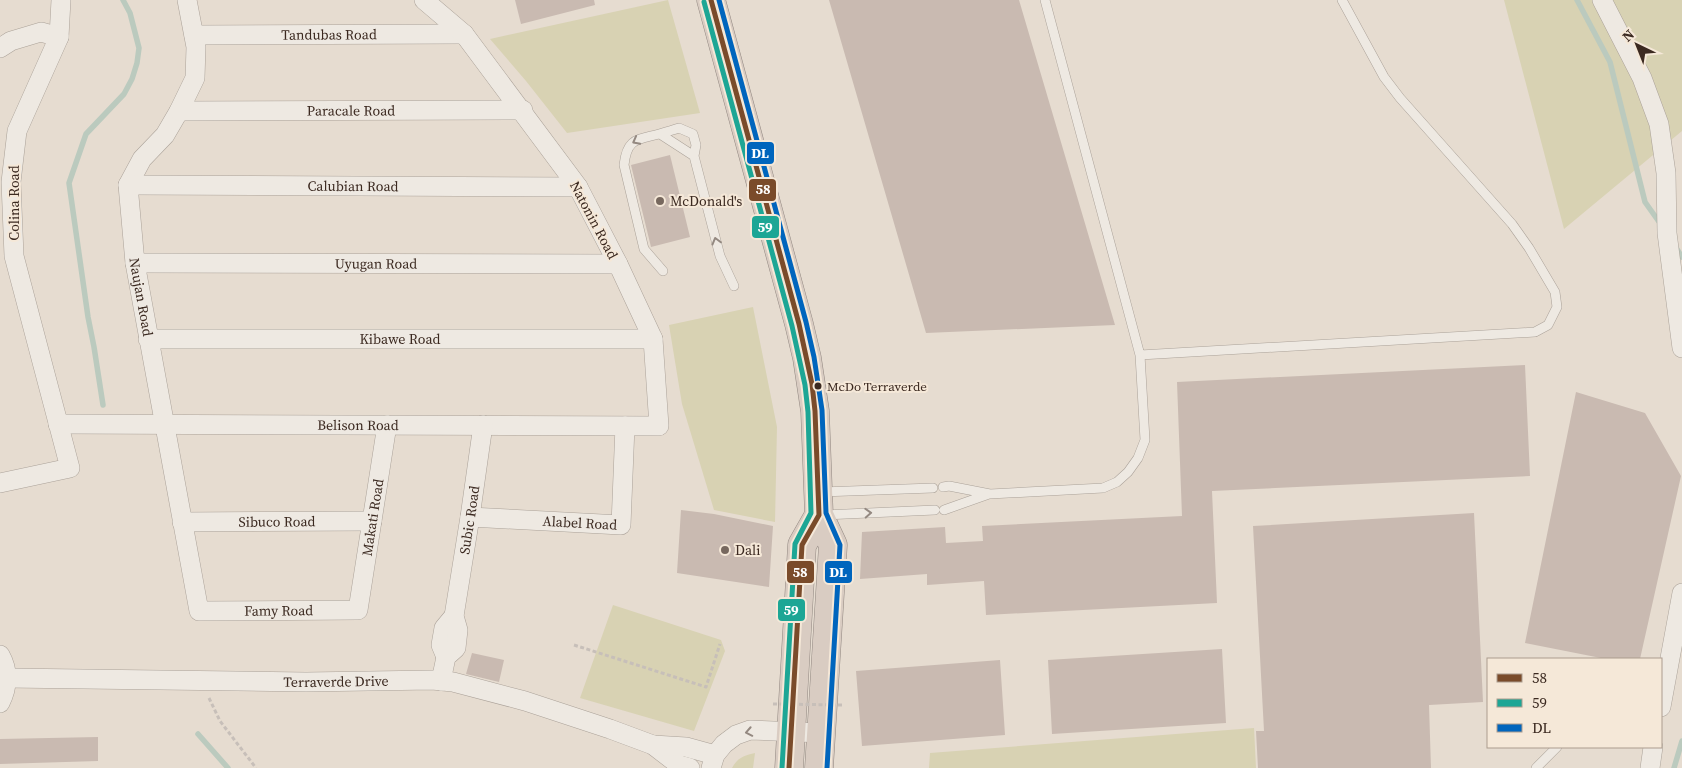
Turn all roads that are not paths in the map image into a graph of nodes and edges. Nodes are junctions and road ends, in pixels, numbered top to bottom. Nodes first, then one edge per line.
1 (61, 0) edge
2 (187, 0) edge
3 (424, 0) edge
4 (711, 0) edge
5 (1045, 0) edge
6 (1342, 0) edge
7 (1602, 0) edge
8 (464, 34) junction
9 (194, 36) junction
10 (59, 37) junction
11 (0, 48) edge
12 (523, 110) junction
13 (179, 111) junction
14 (8, 132) edge
15 (660, 134) junction
16 (694, 156) junction
17 (128, 185) junction
18 (578, 186) junction
19 (135, 263) junction
20 (618, 264) junction
21 (663, 270) dead end
22 (734, 286) dead end
23 (148, 339) junction
24 (652, 340) junction
25 (1682, 348) edge
26 (1140, 355) junction
27 (58, 424) junction
28 (165, 424) junction
29 (387, 425) junction
30 (483, 425) junction
31 (625, 426) junction
32 (659, 426) joint
33 (0, 483) edge
34 (990, 494) junction
35 (819, 504) junction
36 (470, 517) junction
37 (182, 522) junction
38 (372, 522) junction
39 (1682, 593) edge
40 (358, 610) joint
41 (199, 611) joint
42 (0, 655) edge
43 (7, 678) junction
44 (441, 681) junction
45 (0, 703) edge
46 (1662, 703) edge
47 (791, 732) junction
48 (821, 733) junction
49 (653, 745) junction
50 (1556, 748) edge
51 (1654, 748) edge
52 (713, 762) edge
53 (690, 768) edge
54 (788, 768) edge
55 (819, 768) edge
56 (1536, 768) edge
57 (1650, 768) edge

1 - 10 street, Colina Road
2 - 9 street
3 - 8 street, Natonin Road
4 - 35 highway
5 - 26 lane
6 - 26 lane
7 - 25 street
8 - 9 street, Tandubas Road
8 - 12 street, Natonin Road
9 - 13 street
10 - 11 street
10 - 14 street, Colina Road
12 - 13 street, Paracale Road
12 - 18 street, Natonin Road
13 - 17 street
14 - 27 street, Colina Road
15 - 16 lane
15 - 16 lane
15 -> 21 lane
22 -> 16 lane
17 - 18 street, Calubian Road
17 - 19 street, Naujan Road
18 - 20 street, Natonin Road
19 - 20 street, Uyugan Road
19 - 23 street, Naujan Road
20 - 24 street, Natonin Road
23 - 24 street, Kibawe Road
23 - 28 street, Naujan Road
24 - 32 street, Natonin Road
26 - 34 lane
27 - 28 street, Belison Road
27 - 33 street, Colina Road
28 - 29 street, Belison Road
28 - 37 street, Naujan Road
29 - 30 street, Belison Road
29 - 38 street, Makati Road
30 - 31 street, Belison Road
30 - 36 street, Subic Road
31 - 32 street, Belison Road
31 - 36 street, Alabel Road
34 - 35 lane
35 -> 34 lane
35 - 47 highway
35 - 48 highway
36 - 44 street, Subic Road
37 - 38 street, Sibuco Road
37 - 41 street, Naujan Road
38 - 40 street, Makati Road
39 - 46 street
40 - 41 street, Famy Road
42 - 43 street
43 - 44 street, Terraverde Drive
43 - 45 street
44 - 49 street, Terraverde Drive
47 - 48 street, Terraverde Drive
47 -> 52 street, Terraverde Drive
47 - 54 highway
48 - 55 highway
49 - 52 street, Terraverde Drive
49 - 53 street, Terraverde Drive
50 - 56 lane
51 - 57 street

